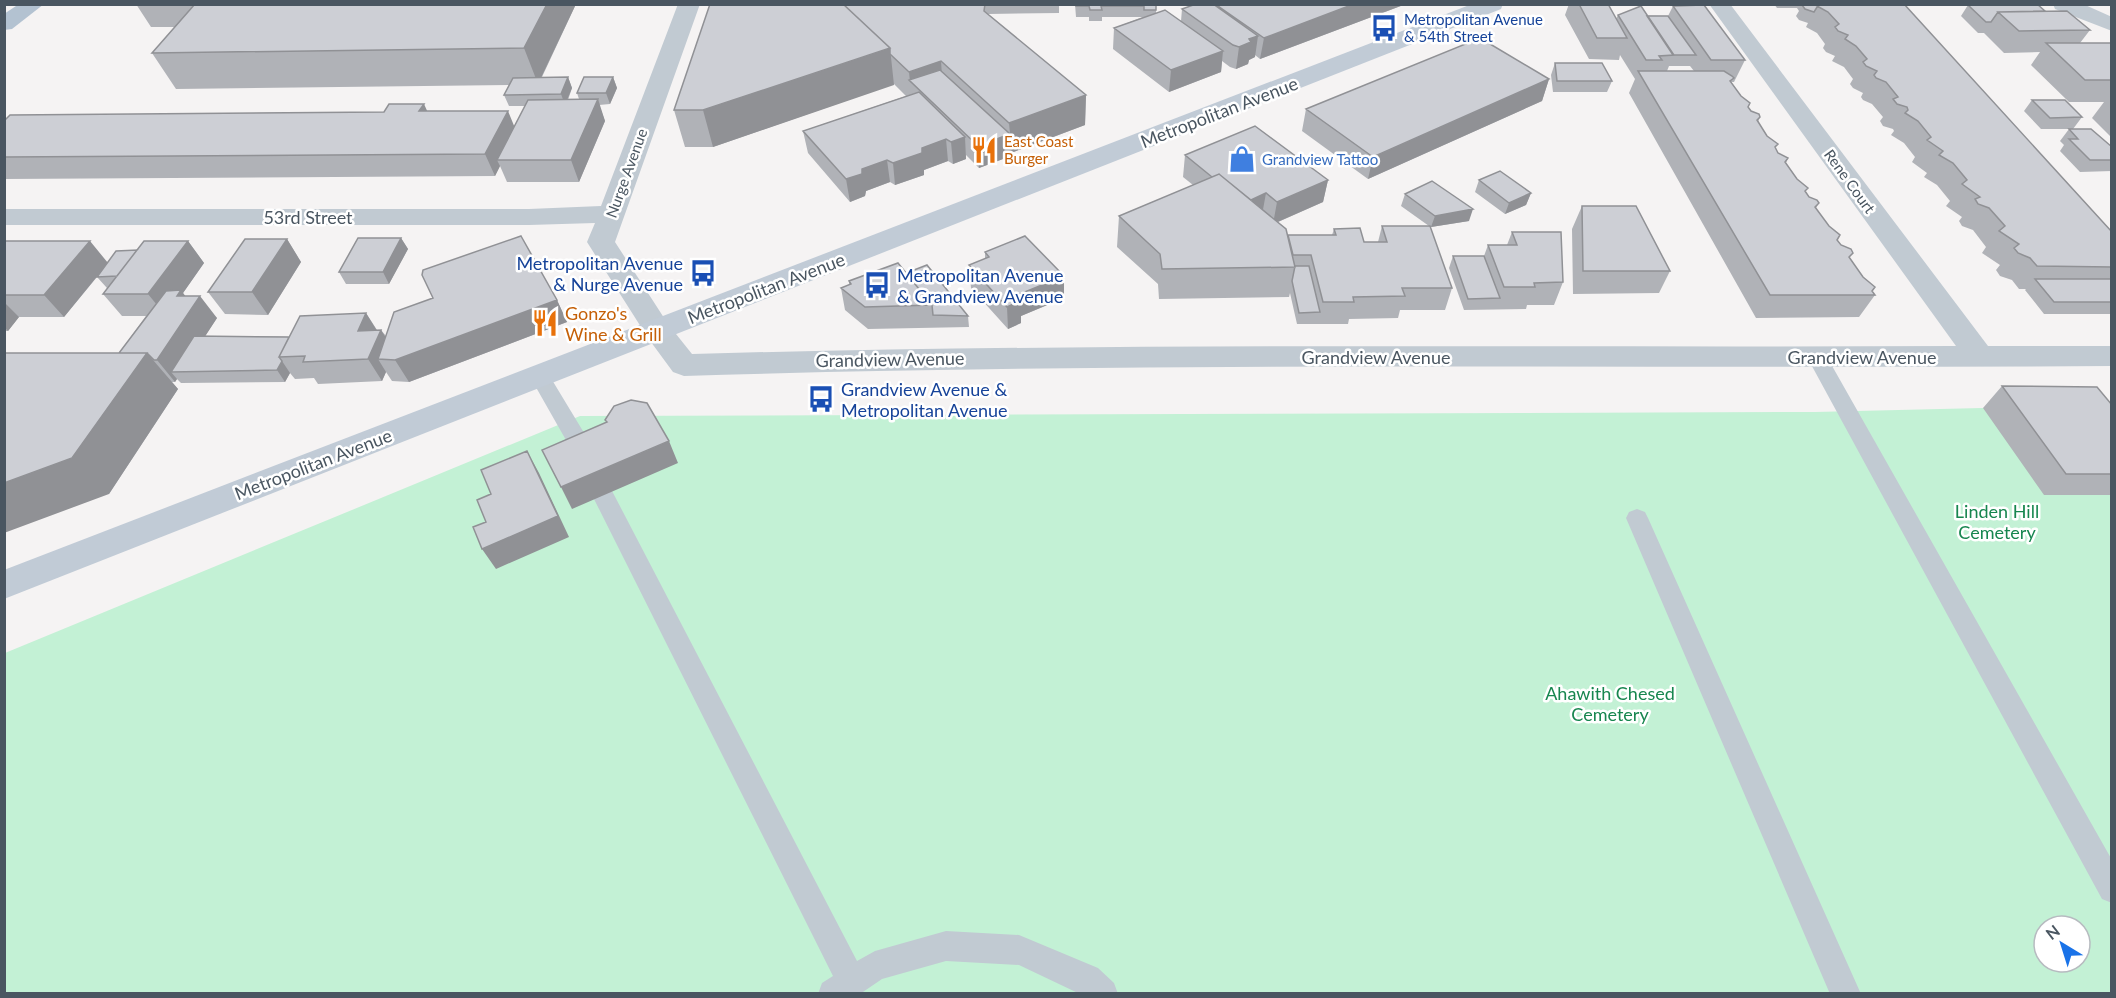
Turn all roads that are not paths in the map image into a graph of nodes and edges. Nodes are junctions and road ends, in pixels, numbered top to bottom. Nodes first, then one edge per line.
1 (34, 4) edge
2 (689, 4) edge
3 (1493, 4) edge
4 (1719, 4) edge
5 (2063, 4) edge
6 (4, 24) edge
7 (2112, 25) edge
8 (611, 214) junction
9 (4, 217) edge
10 (658, 331) junction
11 (2112, 356) edge
12 (1817, 357) junction
13 (1980, 357) junction
14 (539, 375) junction
15 (586, 457) edge
16 (603, 495) dead end
17 (1637, 519) dead end
18 (4, 585) edge
19 (2112, 889) edge
20 (842, 987) edge
21 (1103, 993) edge
22 (1846, 993) edge

1 - 6 main road
2 - 8 street, Nurge Avenue
3 - 10 main road, Metropolitan Avenue
4 - 13 street, Rene Court
5 - 7 street
8 - 9 street, 53rd Street
8 - 10 street, Nurge Avenue
10 - 12 street, Grandview Avenue
10 - 14 main road, Metropolitan Avenue
11 - 13 street, Grandview Avenue
12 - 13 street, Grandview Avenue
12 - 19 lane
14 - 15 lane
14 - 18 main road, Metropolitan Avenue
16 - 20 lane
17 - 22 lane
20 - 21 lane

